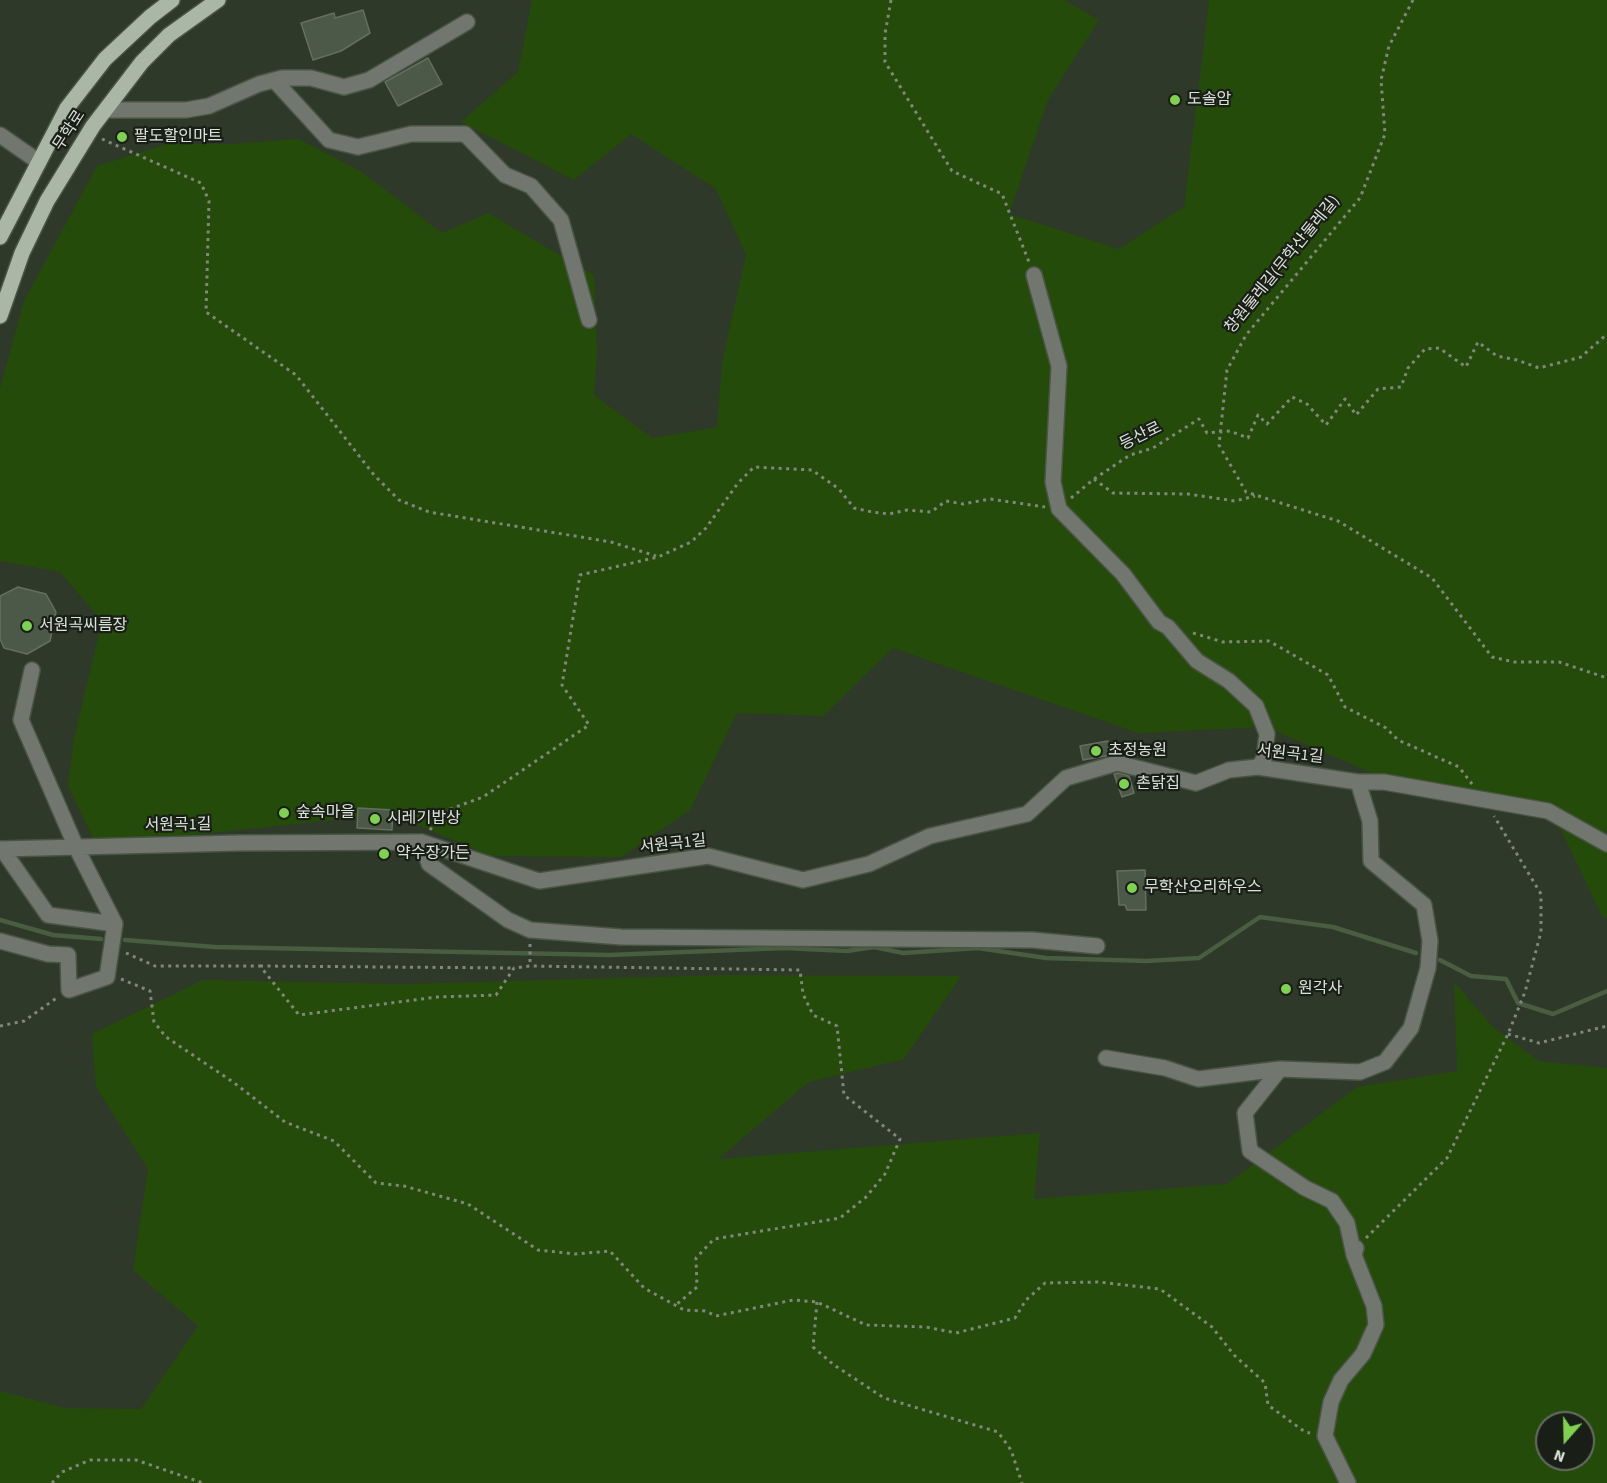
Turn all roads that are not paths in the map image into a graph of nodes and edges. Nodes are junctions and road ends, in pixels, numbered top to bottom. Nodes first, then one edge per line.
1 (172, 0) edge
2 (218, 0) edge
3 (467, 21) dead end
4 (274, 80) junction
5 (106, 110) junction
6 (0, 135) edge
7 (39, 162) junction
8 (0, 237) edge
9 (1034, 275) road end
10 (0, 316) edge
11 (589, 320) dead end
12 (32, 670) dead end
13 (1258, 767) junction
14 (1358, 782) junction
15 (422, 842) junction
16 (1607, 844) edge
17 (76, 847) junction
18 (1, 849) edge
19 (115, 924) junction
20 (0, 941) edge
21 (1097, 946) dead end
22 (1106, 1058) dead end
23 (1280, 1069) junction
24 (1348, 1483) edge

1 - 7 main road, 무학로
2 - 5 main road, 무학로
3 - 4 street
4 - 5 street
4 - 11 street
5 - 10 main road, 무학로
6 - 7 street
7 - 8 main road, 무학로
9 - 13 street
12 - 17 street
13 - 14 street, 서원곡1길
13 - 15 street, 서원곡1길
14 - 16 street, 서원곡1길
14 - 23 street
15 - 17 street, 서원곡1길
15 - 21 street
17 - 18 street, 서원곡1길
17 - 19 street
18 - 19 street
19 - 20 street
22 - 23 street
23 - 24 street

